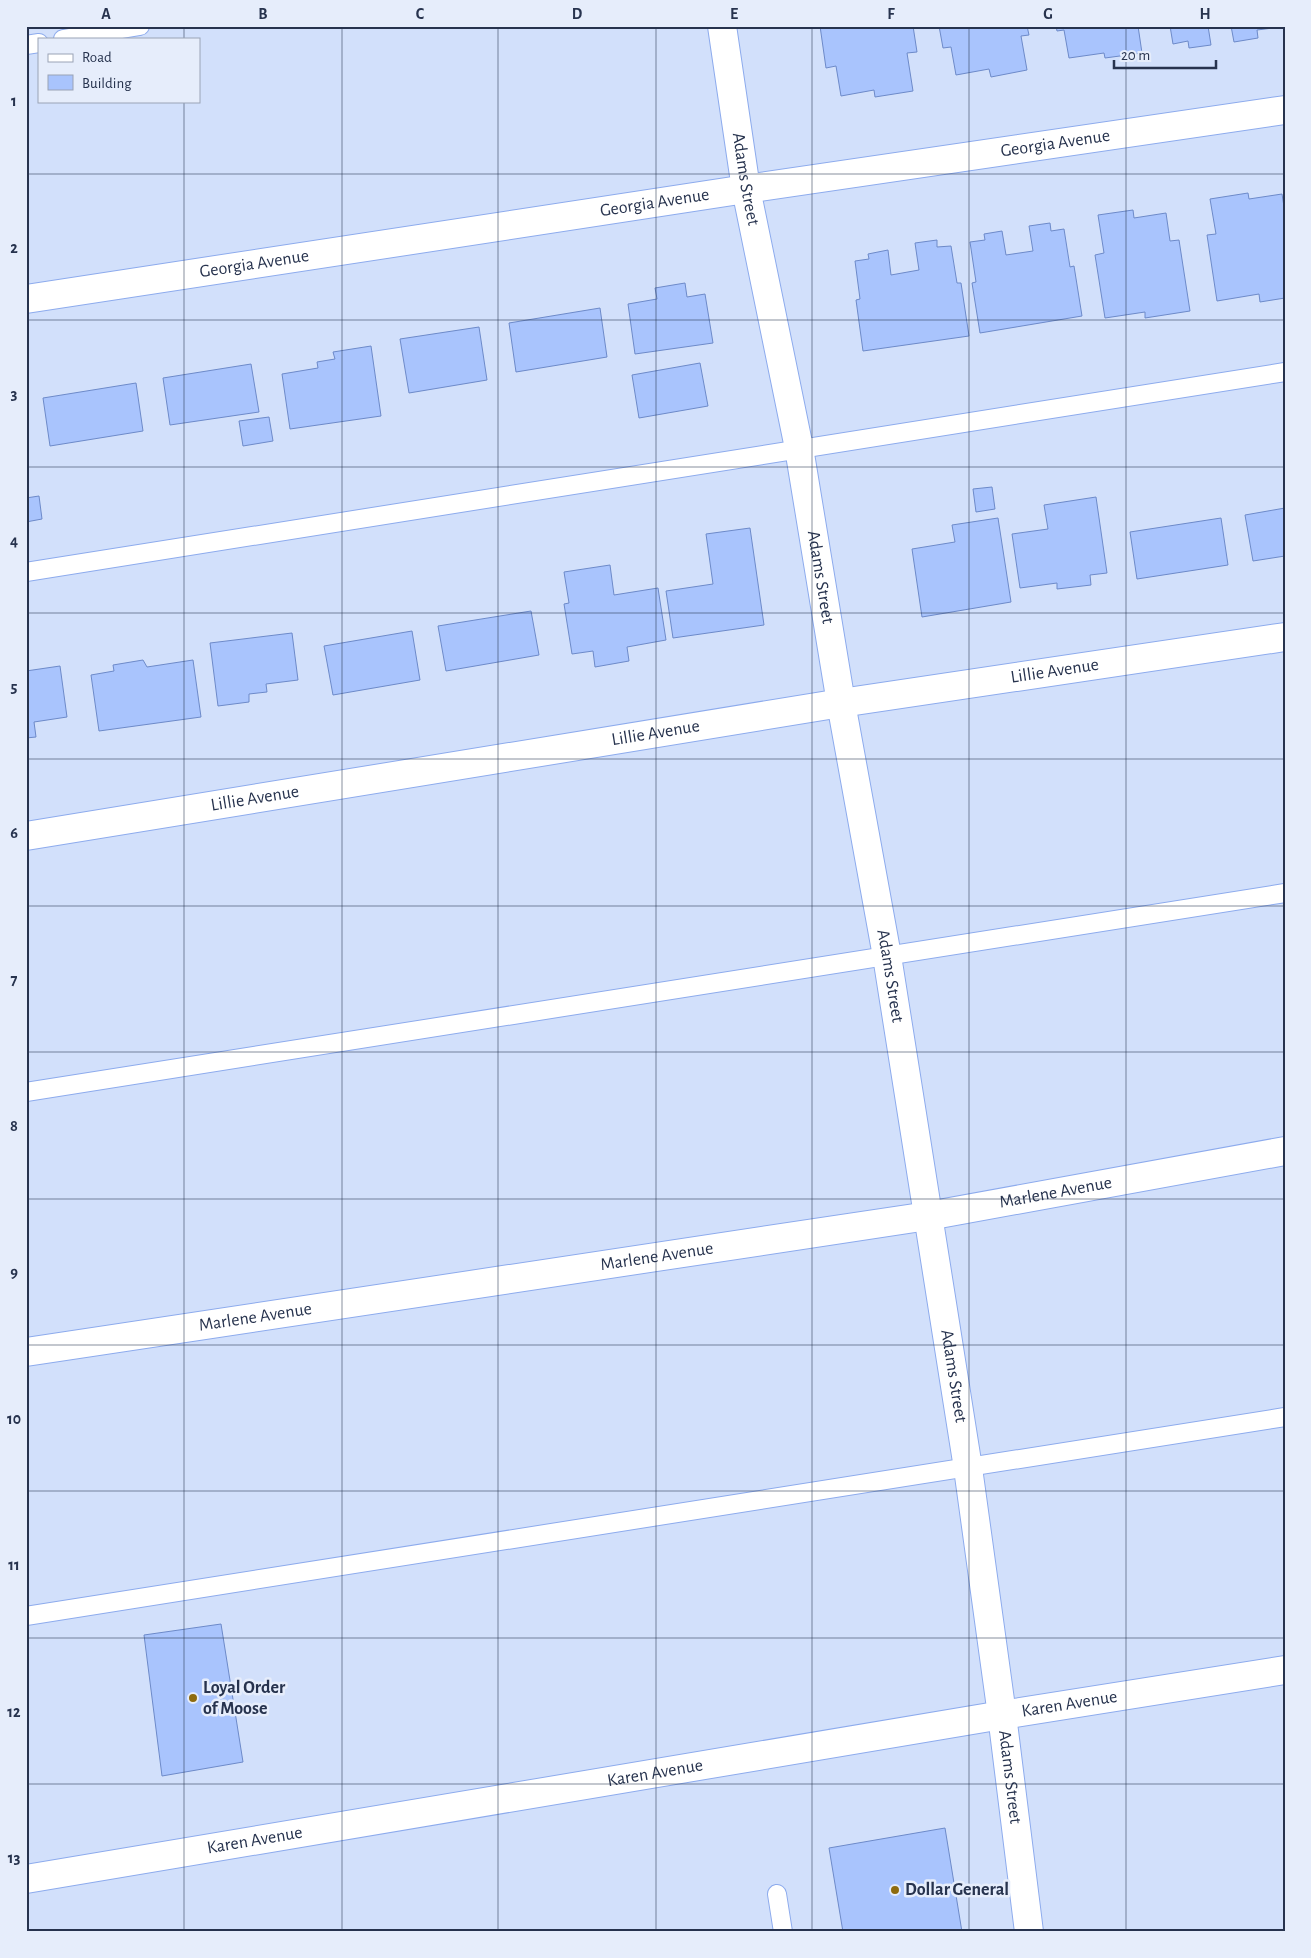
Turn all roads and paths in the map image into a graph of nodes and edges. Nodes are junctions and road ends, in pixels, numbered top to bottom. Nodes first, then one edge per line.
1 (140, 26) edge
2 (722, 26) edge
3 (69, 38) edge
4 (1285, 110) edge
5 (746, 189) junction
6 (26, 299) edge
7 (1285, 372) edge
8 (799, 448) junction
9 (26, 572) edge
10 (1285, 637) edge
11 (841, 703) junction
12 (26, 836) edge
13 (1285, 893) edge
14 (887, 956) junction
15 (26, 1092) edge
16 (1285, 1152) edge
17 (928, 1216) junction
18 (26, 1352) edge
19 (1285, 1417) edge
20 (968, 1468) junction
21 (26, 1616) edge
22 (1285, 1670) edge
23 (1002, 1715) junction
24 (26, 1879) edge
25 (777, 1894) dead end
26 (783, 1932) edge
27 (1028, 1932) edge

1 - 3 lane
2 - 5 street, Adams Street
4 - 5 street, Georgia Avenue
5 - 6 street, Georgia Avenue
5 - 8 street, Adams Street
7 - 8 lane
8 - 9 lane
8 - 11 street, Adams Street
10 - 11 street, Lillie Avenue
11 - 12 street, Lillie Avenue
11 - 14 street, Adams Street
13 - 14 lane
14 - 15 lane
14 - 17 street, Adams Street
16 - 17 street, Marlene Avenue
17 - 18 street, Marlene Avenue
17 - 20 street, Adams Street
19 - 20 lane
20 - 21 lane
20 - 23 street, Adams Street
22 - 23 street, Karen Avenue
23 - 24 street, Karen Avenue
23 - 27 street, Adams Street
25 - 26 lane

